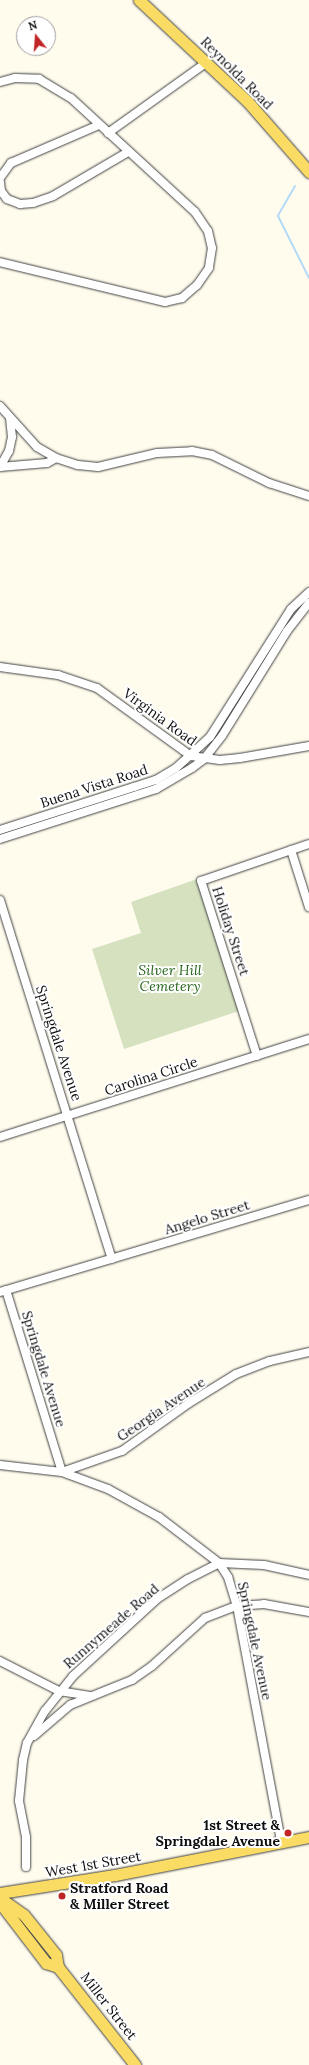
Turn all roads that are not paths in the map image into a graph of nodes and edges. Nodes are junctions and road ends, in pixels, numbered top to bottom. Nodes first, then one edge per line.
1 (139, 0) edge
2 (207, 62) junction
3 (0, 82) edge
4 (99, 125) junction
5 (108, 133) junction
6 (128, 152) junction
7 (309, 172) edge
8 (0, 178) edge
9 (0, 182) edge
10 (0, 262) edge
11 (0, 406) edge
12 (10, 418) junction
13 (56, 458) junction
14 (0, 467) edge
15 (309, 496) edge
16 (309, 592) edge
17 (309, 604) edge
18 (0, 667) edge
19 (309, 746) edge
20 (191, 756) junction
21 (204, 759) junction
22 (0, 830) edge
23 (0, 839) edge
24 (309, 844) edge
25 (291, 850) junction
26 (0, 900) edge
27 (309, 907) edge
28 (309, 1040) edge
29 (257, 1056) junction
30 (69, 1116) junction
31 (0, 1137) edge
32 (309, 1200) edge
33 (112, 1259) junction
34 (3, 1291) edge
35 (309, 1352) edge
36 (0, 1465) edge
37 (62, 1472) junction
38 (219, 1563) junction
39 (309, 1575) edge
40 (237, 1606) junction
41 (309, 1612) edge
42 (0, 1661) edge
43 (59, 1691) junction
44 (95, 1696) junction
45 (27, 1743) junction
46 (309, 1837) edge
47 (281, 1842) junction
48 (26, 1867) dead end
49 (0, 1894) edge
50 (0, 1898) edge
51 (0, 1903) edge
52 (58, 1967) junction
53 (135, 2065) edge

1 - 2 main road, Reynolda Road
2 - 5 street
2 - 7 main road, Reynolda Road
3 - 4 street
4 - 5 street
4 - 8 street
5 - 6 street
6 - 9 street
6 - 10 street
11 - 12 street
12 - 13 street
12 - 14 street
13 - 14 street
13 - 15 street
16 - 20 street, Buena Vista Road
17 - 21 street
18 - 20 street, Virginia Road
19 - 21 street, Virginia Road
20 - 21 street, Virginia Road
20 - 22 street, Buena Vista Road
21 - 23 street
24 - 25 street
25 - 27 street
25 - 29 street, Holiday Street
26 - 30 street, Springdale Avenue
28 - 29 street, Carolina Circle
29 - 30 street, Carolina Circle
30 - 31 street, Carolina Circle
30 - 33 street, Springdale Avenue
32 - 33 street, Angelo Street
33 - 34 street, Springdale Avenue
34 - 37 street, Springdale Avenue
35 - 37 street, Georgia Avenue
36 - 37 street, Georgia Avenue
37 - 38 street, Springdale Avenue
38 - 39 street, Runnymeade Road
38 - 40 street, Springdale Avenue
38 - 43 street, Runnymeade Road
40 - 41 street
40 - 44 street
40 - 47 street, Springdale Avenue
42 - 43 street
43 - 44 street
43 - 45 street, Runnymeade Road
44 - 45 street
45 - 48 street, Runnymeade Road
46 - 47 main road, West 1st Street
47 - 49 main road, West 1st Street
50 - 52 main road, Miller Street
51 - 52 main road, Miller Street
52 - 53 main road, Miller Street

